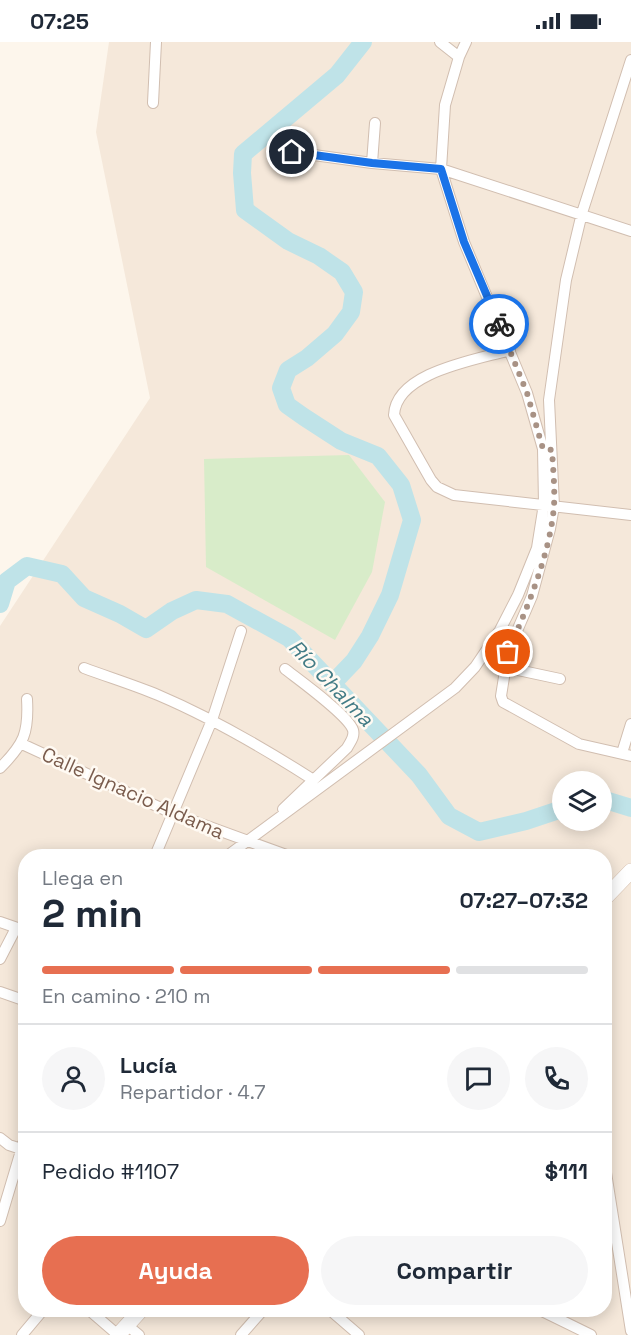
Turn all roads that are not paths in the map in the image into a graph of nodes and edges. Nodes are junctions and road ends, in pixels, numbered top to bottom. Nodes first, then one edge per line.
1 (156, 42) edge
2 (440, 42) edge
3 (466, 42) edge
4 (459, 57) junction
5 (631, 60) edge
6 (153, 103) dead end
7 (375, 123) dead end
8 (292, 152) dead end
9 (372, 163) junction
10 (441, 169) junction
11 (582, 213) junction
12 (631, 231) edge
13 (510, 350) junction
14 (548, 449) junction
15 (549, 505) junction
16 (631, 515) edge
17 (241, 631) dead end
18 (504, 667) junction
19 (84, 668) dead end
20 (285, 669) dead end
21 (560, 679) dead end
22 (27, 699) dead end
23 (212, 720) junction
24 (631, 724) edge
25 (22, 744) junction
26 (626, 754) edge
27 (0, 768) edge
28 (312, 779) junction
29 (174, 814) junction
30 (264, 829) junction
31 (246, 842) junction
32 (158, 849) edge
33 (236, 849) edge
34 (268, 849) edge
35 (631, 871) edge
36 (612, 891) edge
37 (0, 922) edge
38 (18, 928) edge
39 (18, 933) edge
40 (0, 959) edge
41 (0, 992) edge
42 (18, 998) edge
43 (1, 1141) edge
44 (18, 1148) edge
45 (18, 1159) edge
46 (612, 1209) edge
47 (0, 1221) edge
48 (627, 1290) edge
49 (37, 1317) edge
50 (101, 1317) edge
51 (137, 1317) edge
52 (145, 1317) edge
53 (257, 1317) edge
54 (338, 1317) edge
55 (554, 1317) edge
56 (631, 1331) edge
57 (127, 1333) edge
58 (22, 1335) edge
59 (241, 1335) edge
60 (360, 1335) edge
61 (591, 1335) edge

1 - 6 street
2 - 4 street
3 - 4 street
4 - 10 street
5 - 11 street
7 - 9 street
8 - 9 street
9 - 10 street
10 - 11 street
10 - 13 street
11 - 12 street
11 - 14 street
13 - 14 street
13 - 15 street
14 - 15 street
15 - 16 street
15 - 18 street
15 - 30 street
17 - 23 street
18 - 21 street
18 - 26 street
19 - 23 street
20 - 28 street
22 - 25 street
23 - 28 street
23 - 29 street
24 - 26 street
25 - 27 street
25 - 29 street, Calle Ignacio Aldama
28 - 30 street
29 - 31 street, Calle Ignacio Aldama
29 - 32 street
30 - 31 street
31 - 33 street
31 - 34 street, Calle Ignacio Aldama
35 - 36 street
37 - 38 street
39 - 40 street
41 - 42 street
43 - 44 street
45 - 47 street
46 - 48 street
48 - 56 street
49 - 58 street
50 - 57 street
51 - 57 street
52 - 57 street
53 - 59 street
54 - 60 street
55 - 61 street

